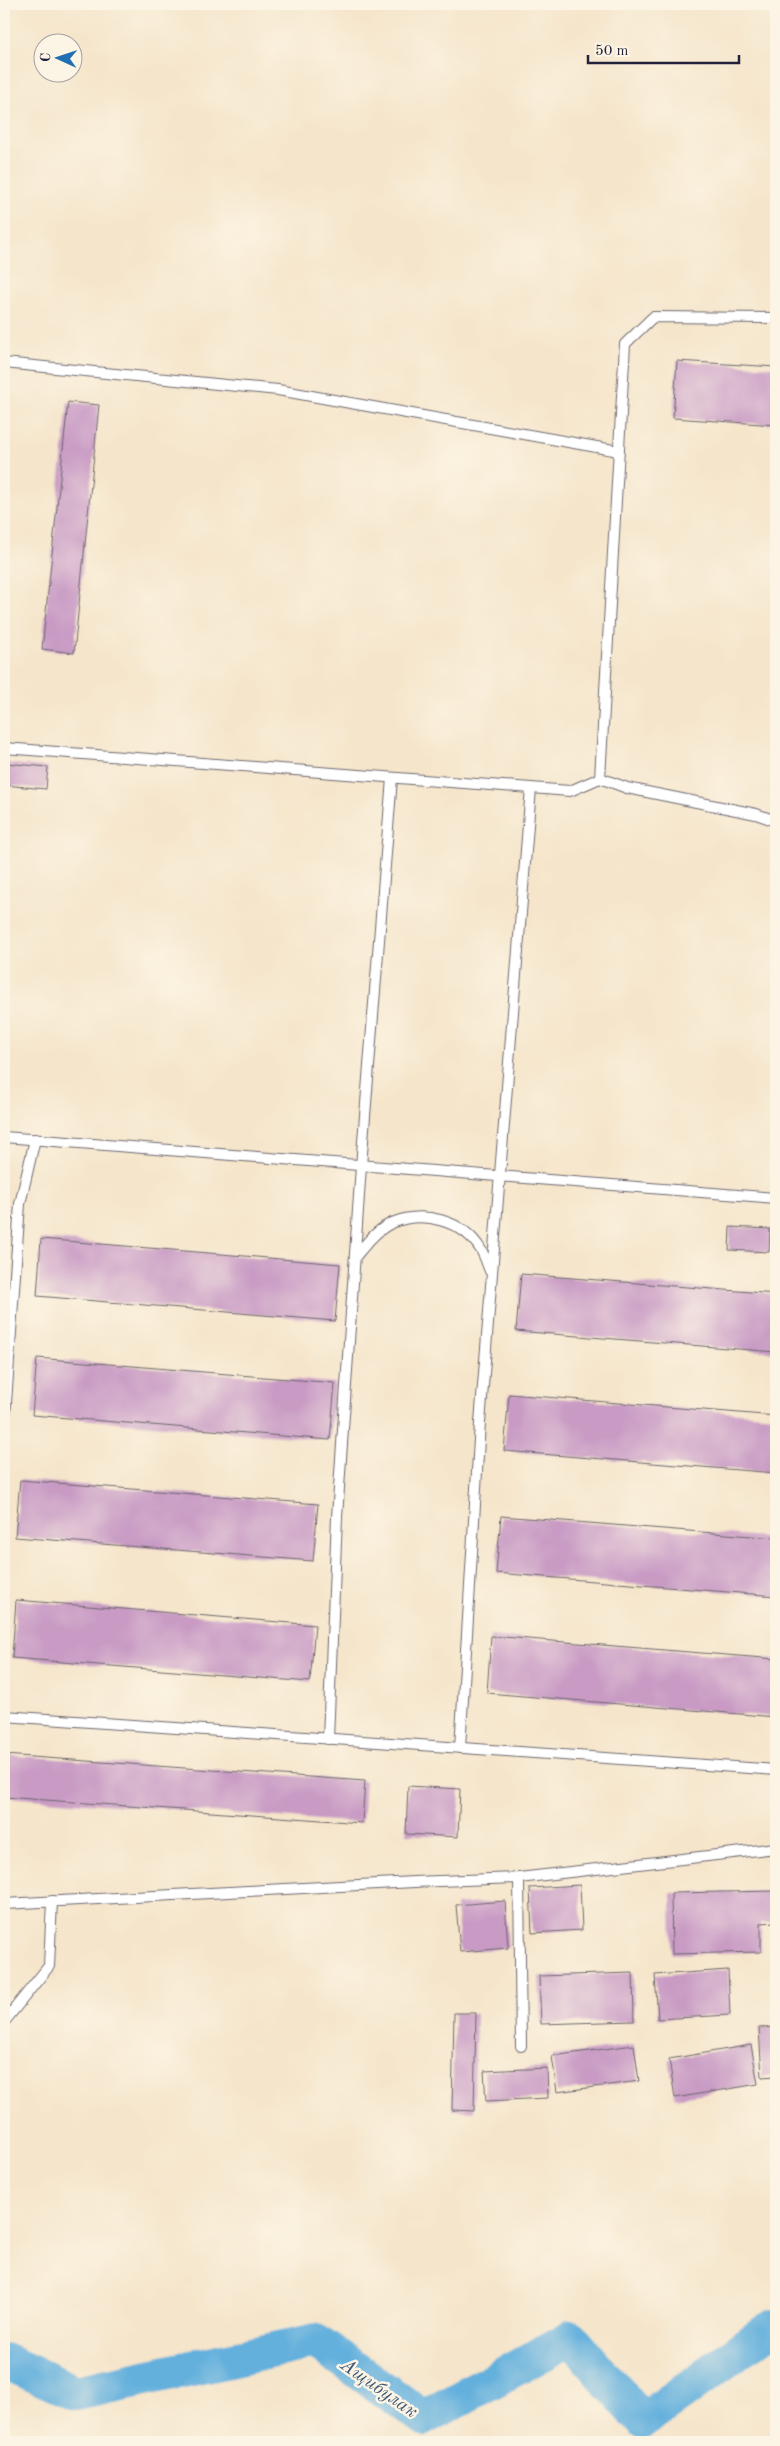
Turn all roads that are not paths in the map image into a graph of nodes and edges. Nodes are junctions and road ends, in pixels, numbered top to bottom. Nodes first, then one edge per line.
1 (776, 318) edge
2 (4, 363) edge
3 (619, 451) junction
4 (4, 748) edge
5 (392, 778) junction
6 (600, 778) junction
7 (531, 788) junction
8 (776, 822) edge
9 (4, 1137) edge
10 (35, 1139) junction
11 (361, 1166) junction
12 (500, 1177) junction
13 (776, 1198) edge
14 (355, 1257) junction
15 (492, 1274) junction
16 (4, 1432) edge
17 (4, 1716) edge
18 (328, 1739) junction
19 (460, 1748) junction
20 (776, 1770) edge
21 (776, 1848) edge
22 (519, 1878) junction
23 (52, 1901) junction
24 (4, 1904) edge
25 (4, 2022) edge
26 (521, 2046) dead end

1 - 3 lane
2 - 3 lane
3 - 6 lane
4 - 5 lane
5 - 7 lane
5 - 11 lane
6 - 7 lane
6 - 8 lane
7 - 12 lane
9 - 10 lane
10 - 11 lane
10 - 16 lane
11 - 12 lane
11 - 14 lane
12 - 13 lane
12 - 15 lane
14 - 15 lane
14 - 18 lane
15 - 19 lane
17 - 18 lane
18 - 19 lane
19 - 20 lane
21 - 22 lane
22 - 23 lane
22 - 26 lane
23 - 24 lane
23 - 25 lane

